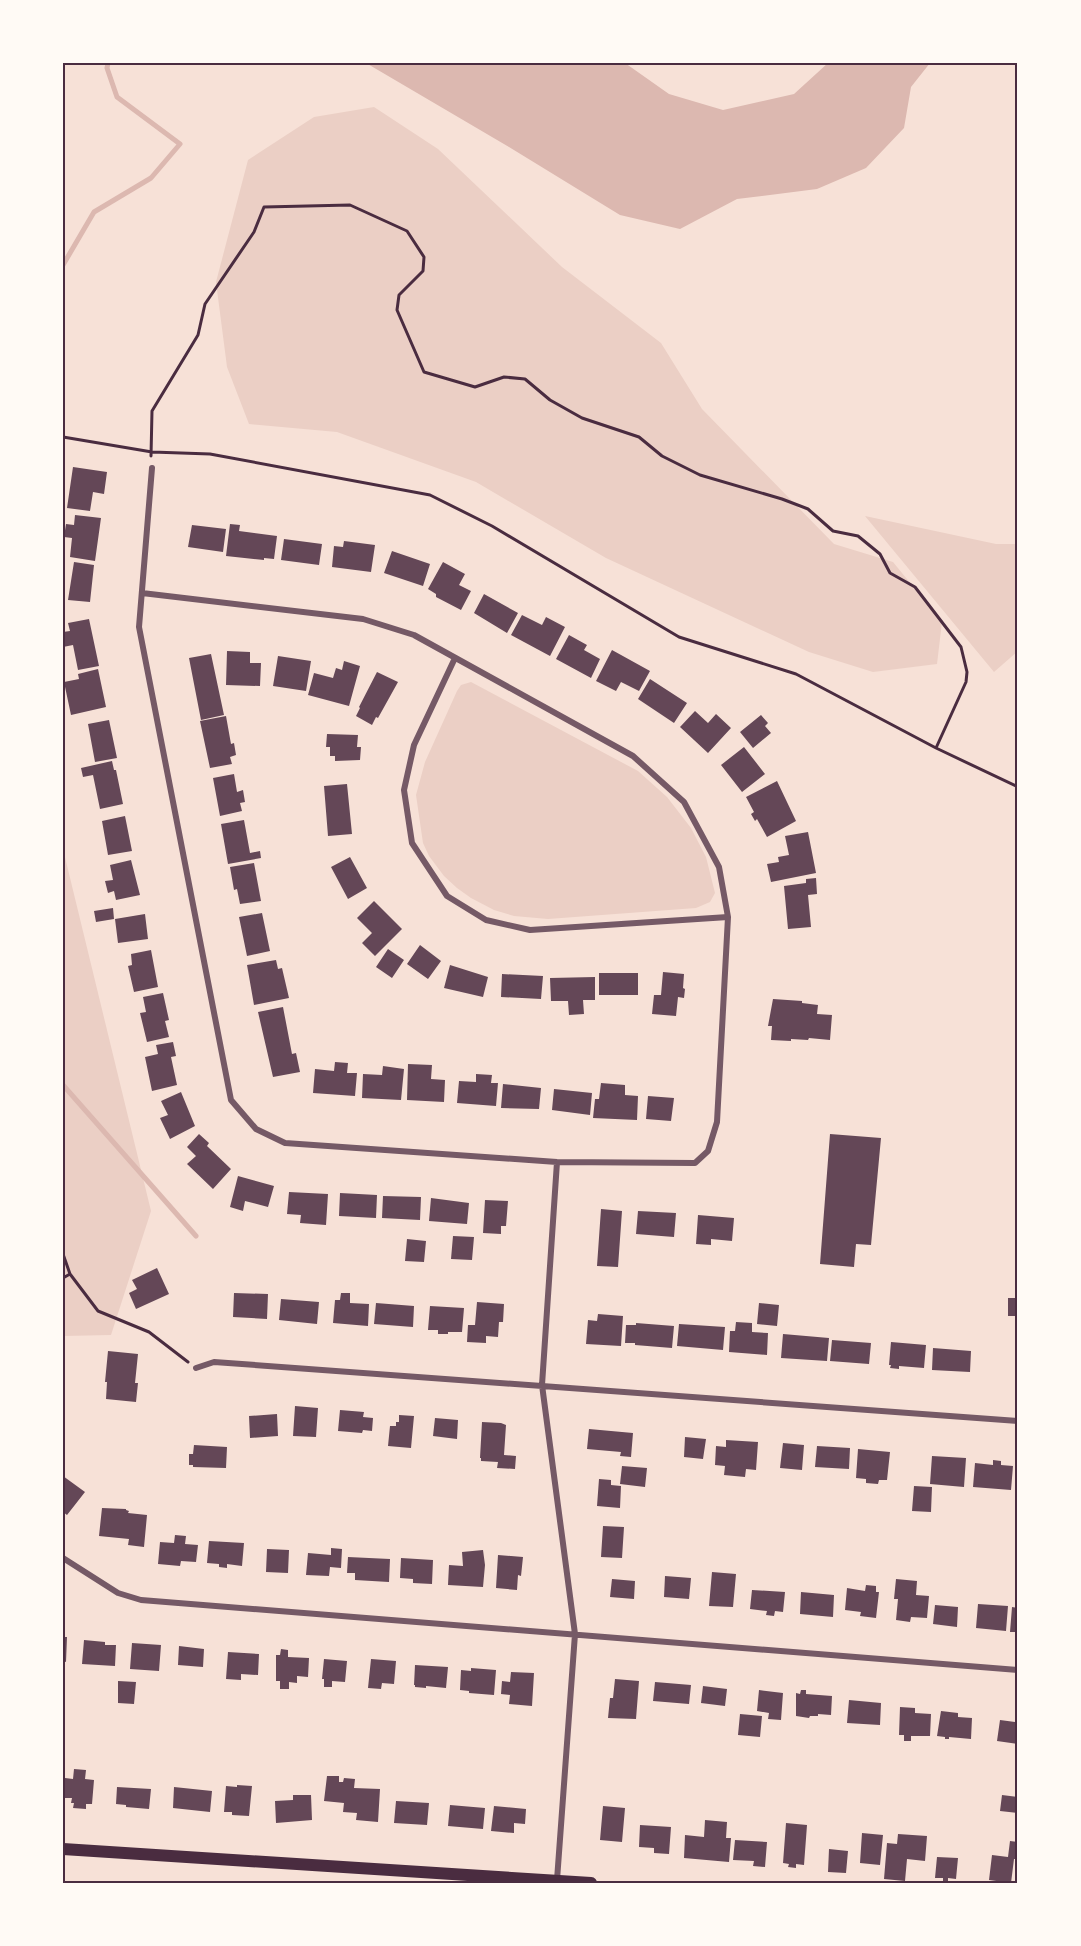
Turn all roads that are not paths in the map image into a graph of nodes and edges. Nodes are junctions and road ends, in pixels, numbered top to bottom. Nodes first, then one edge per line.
1 (153, 468) dead end
2 (142, 593) junction
3 (455, 658) junction
4 (728, 918) junction
5 (557, 1162) junction
6 (196, 1368) road end
7 (542, 1385) junction
8 (1018, 1421) edge
9 (63, 1558) edge
10 (574, 1634) junction
11 (1018, 1671) edge
12 (63, 1849) edge
13 (557, 1880) junction
14 (591, 1883) edge

1 - 2 street
2 - 3 street
2 - 5 street
3 - 4 street
3 - 4 street
4 - 5 street
5 - 7 street
6 - 7 street
7 - 8 street
7 - 10 street
9 - 10 street
10 - 11 street
10 - 13 street
12 - 13 main road
13 - 14 main road

